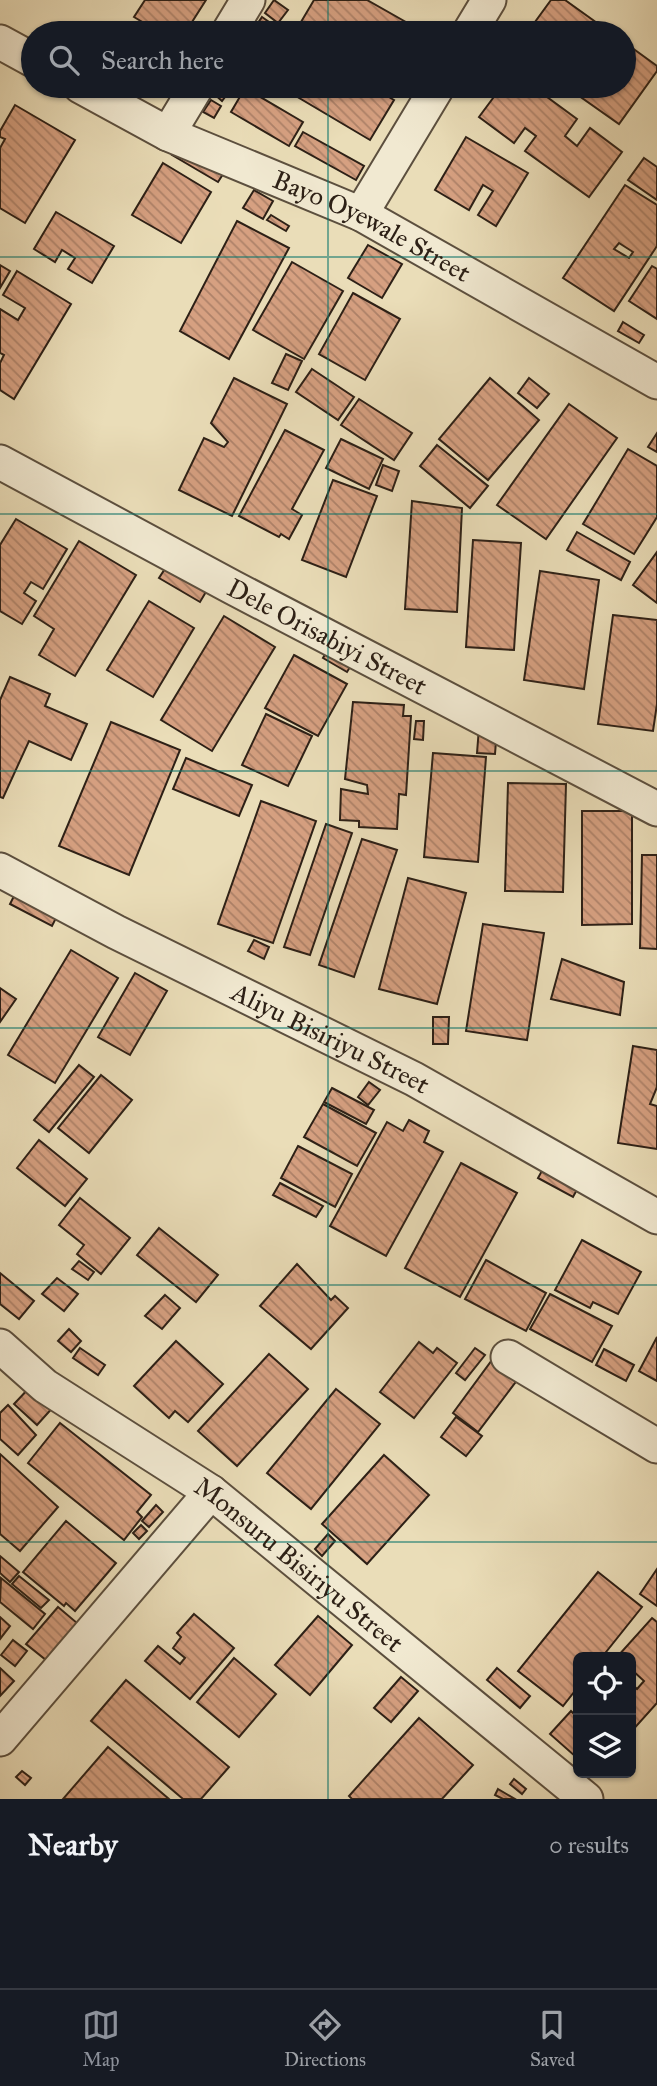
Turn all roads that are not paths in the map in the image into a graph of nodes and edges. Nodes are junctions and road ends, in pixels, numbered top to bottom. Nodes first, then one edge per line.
1 (248, 0) edge
2 (489, 0) edge
3 (235, 21) edge
4 (476, 21) edge
5 (0, 42) edge
6 (21, 53) edge
7 (102, 98) edge
8 (190, 98) edge
9 (431, 98) edge
10 (168, 134) junction
11 (361, 214) junction
12 (657, 382) edge
13 (0, 462) edge
14 (657, 809) edge
15 (0, 870) edge
16 (657, 1217) edge
17 (0, 1346) edge
18 (508, 1357) dead end
19 (657, 1446) edge
20 (211, 1492) junction
21 (0, 1739) edge
22 (586, 1799) edge

1 - 3 street
2 - 4 street
5 - 6 street
7 - 10 street, Bayo Oyewale Street
8 - 10 street
9 - 11 street
10 - 11 street, Bayo Oyewale Street
11 - 12 street, Bayo Oyewale Street
13 - 14 street, Dele Orisabiyi Street
15 - 16 street, Aliyu Bisiriyu Street
17 - 20 street, Monsuru Bisiriyu Street
18 - 19 street
20 - 21 street
20 - 22 street, Monsuru Bisiriyu Street

